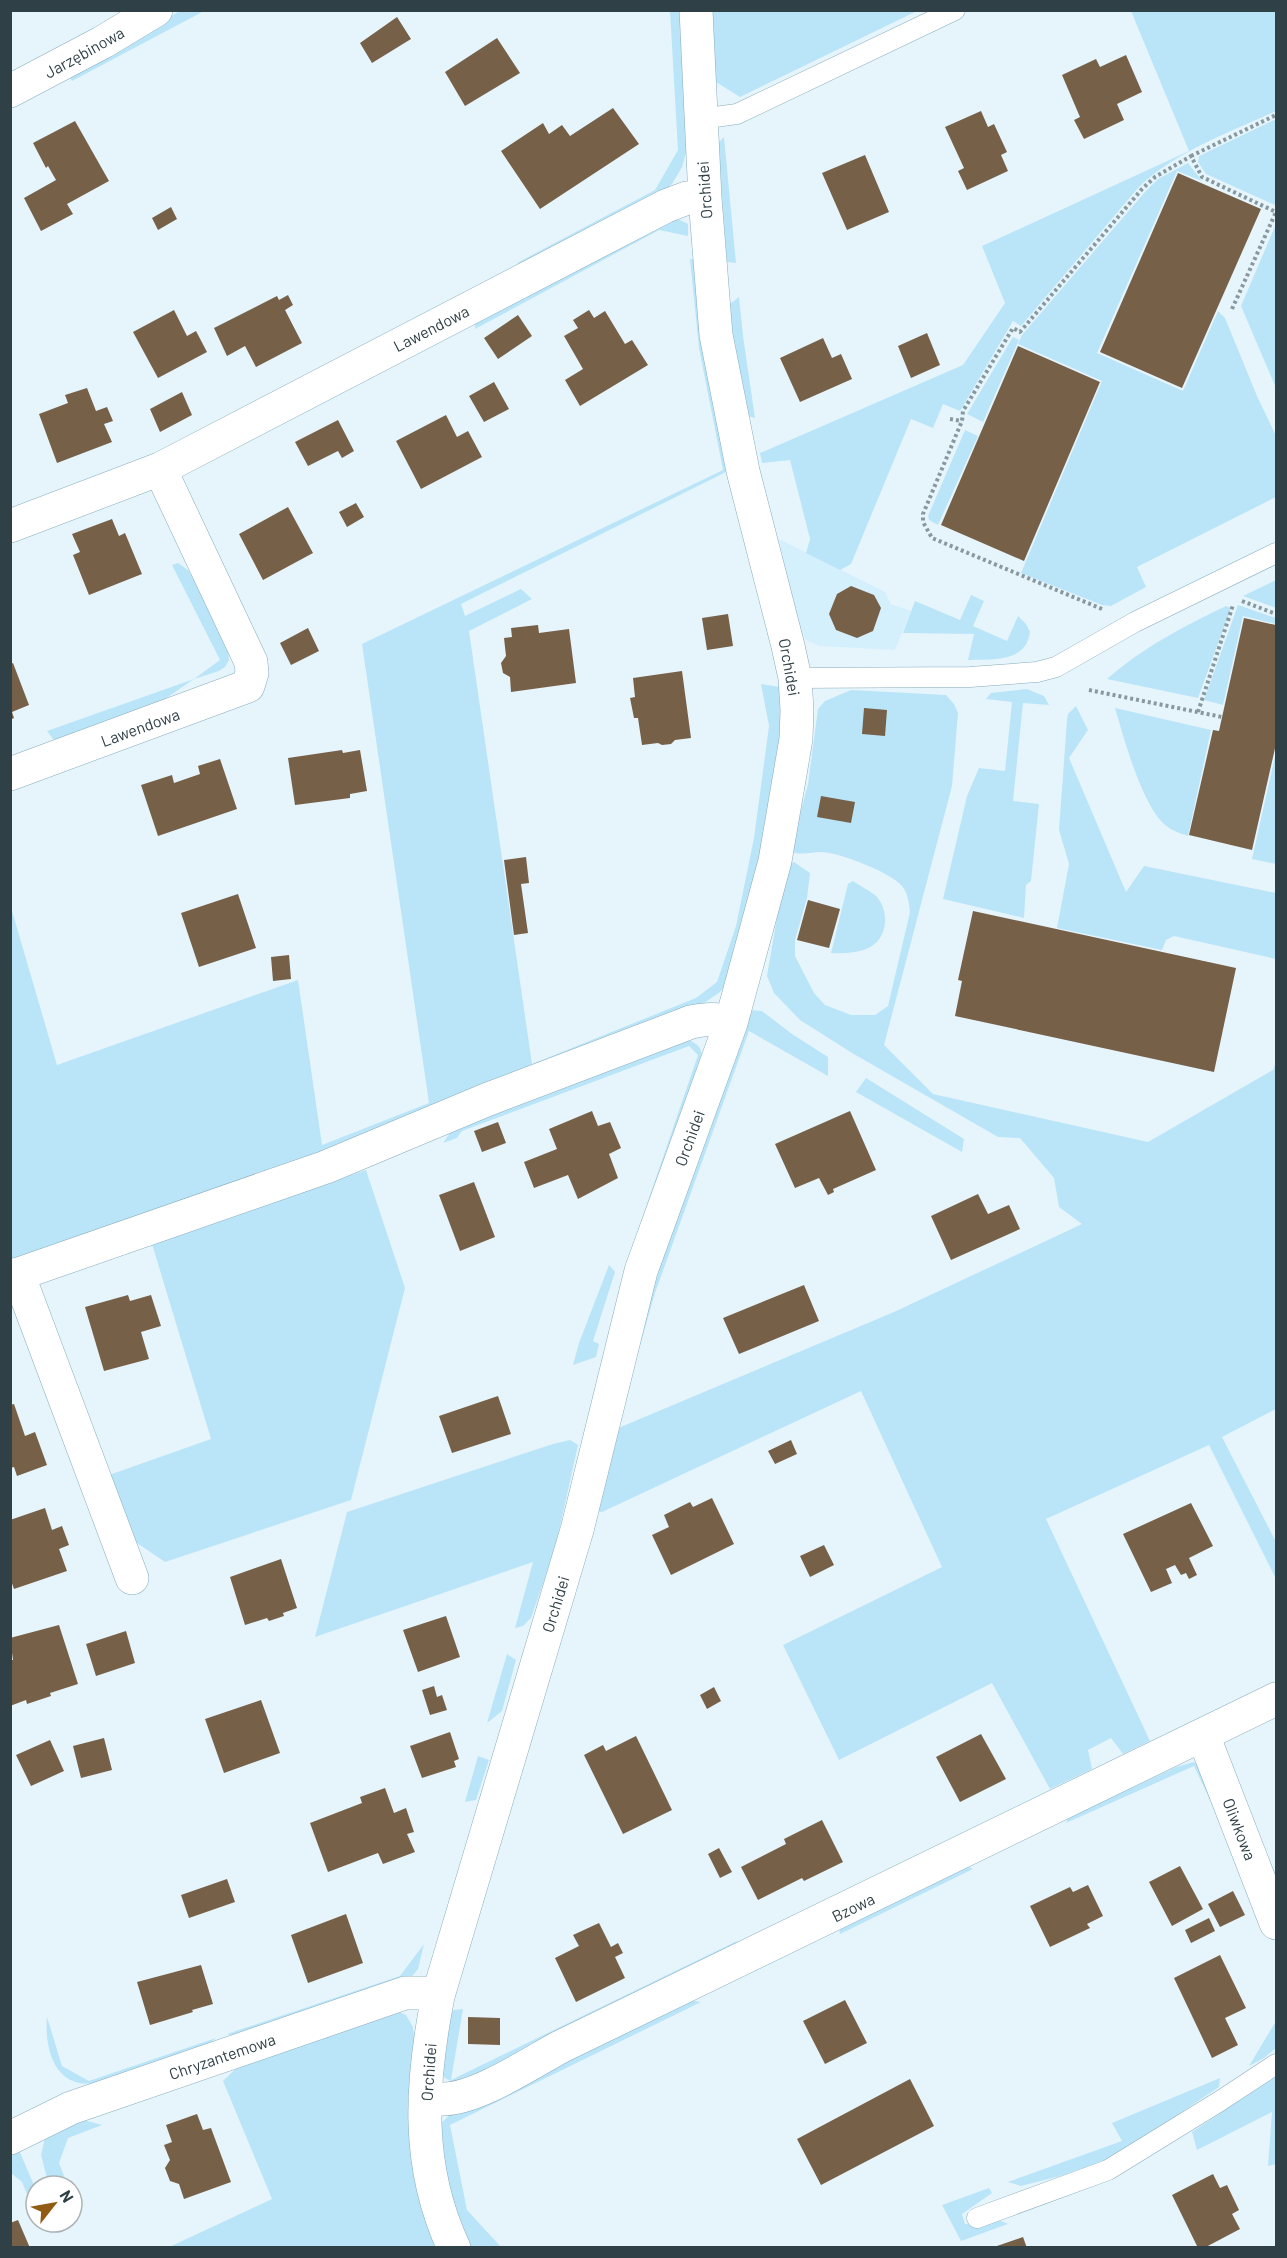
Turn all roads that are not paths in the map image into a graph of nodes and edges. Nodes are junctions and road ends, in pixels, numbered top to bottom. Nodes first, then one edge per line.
1 (156, 10) edge
2 (696, 10) edge
3 (955, 10) edge
4 (10, 91) edge
5 (700, 118) junction
6 (705, 198) junction
7 (160, 469) junction
8 (10, 526) edge
9 (1276, 553) edge
10 (795, 678) junction
11 (10, 774) edge
12 (731, 1023) junction
13 (14, 1276) edge
14 (132, 1578) dead end
15 (1276, 1699) edge
16 (1203, 1735) junction
17 (1276, 1923) edge
18 (438, 1996) junction
19 (1276, 2064) edge
20 (425, 2097) junction
21 (10, 2138) edge
22 (977, 2218) dead end
23 (454, 2247) edge

1 - 4 street, Jarzębinowa
2 - 5 street, Orchidei
3 - 5 lane
5 - 6 street, Orchidei
6 - 7 street, Lawendowa
6 - 10 street, Orchidei
7 - 8 street, Lawendowa
7 - 11 street, Lawendowa
9 - 10 lane
10 - 12 street, Orchidei
12 - 13 street
12 - 18 street, Orchidei
13 - 14 street
15 - 16 street, Bzowa
16 - 17 street, Oliwkowa
16 - 20 street, Bzowa
18 - 20 street, Orchidei
18 - 21 street, Chryzantemowa
19 - 22 lane
20 - 23 street, Orchidei

